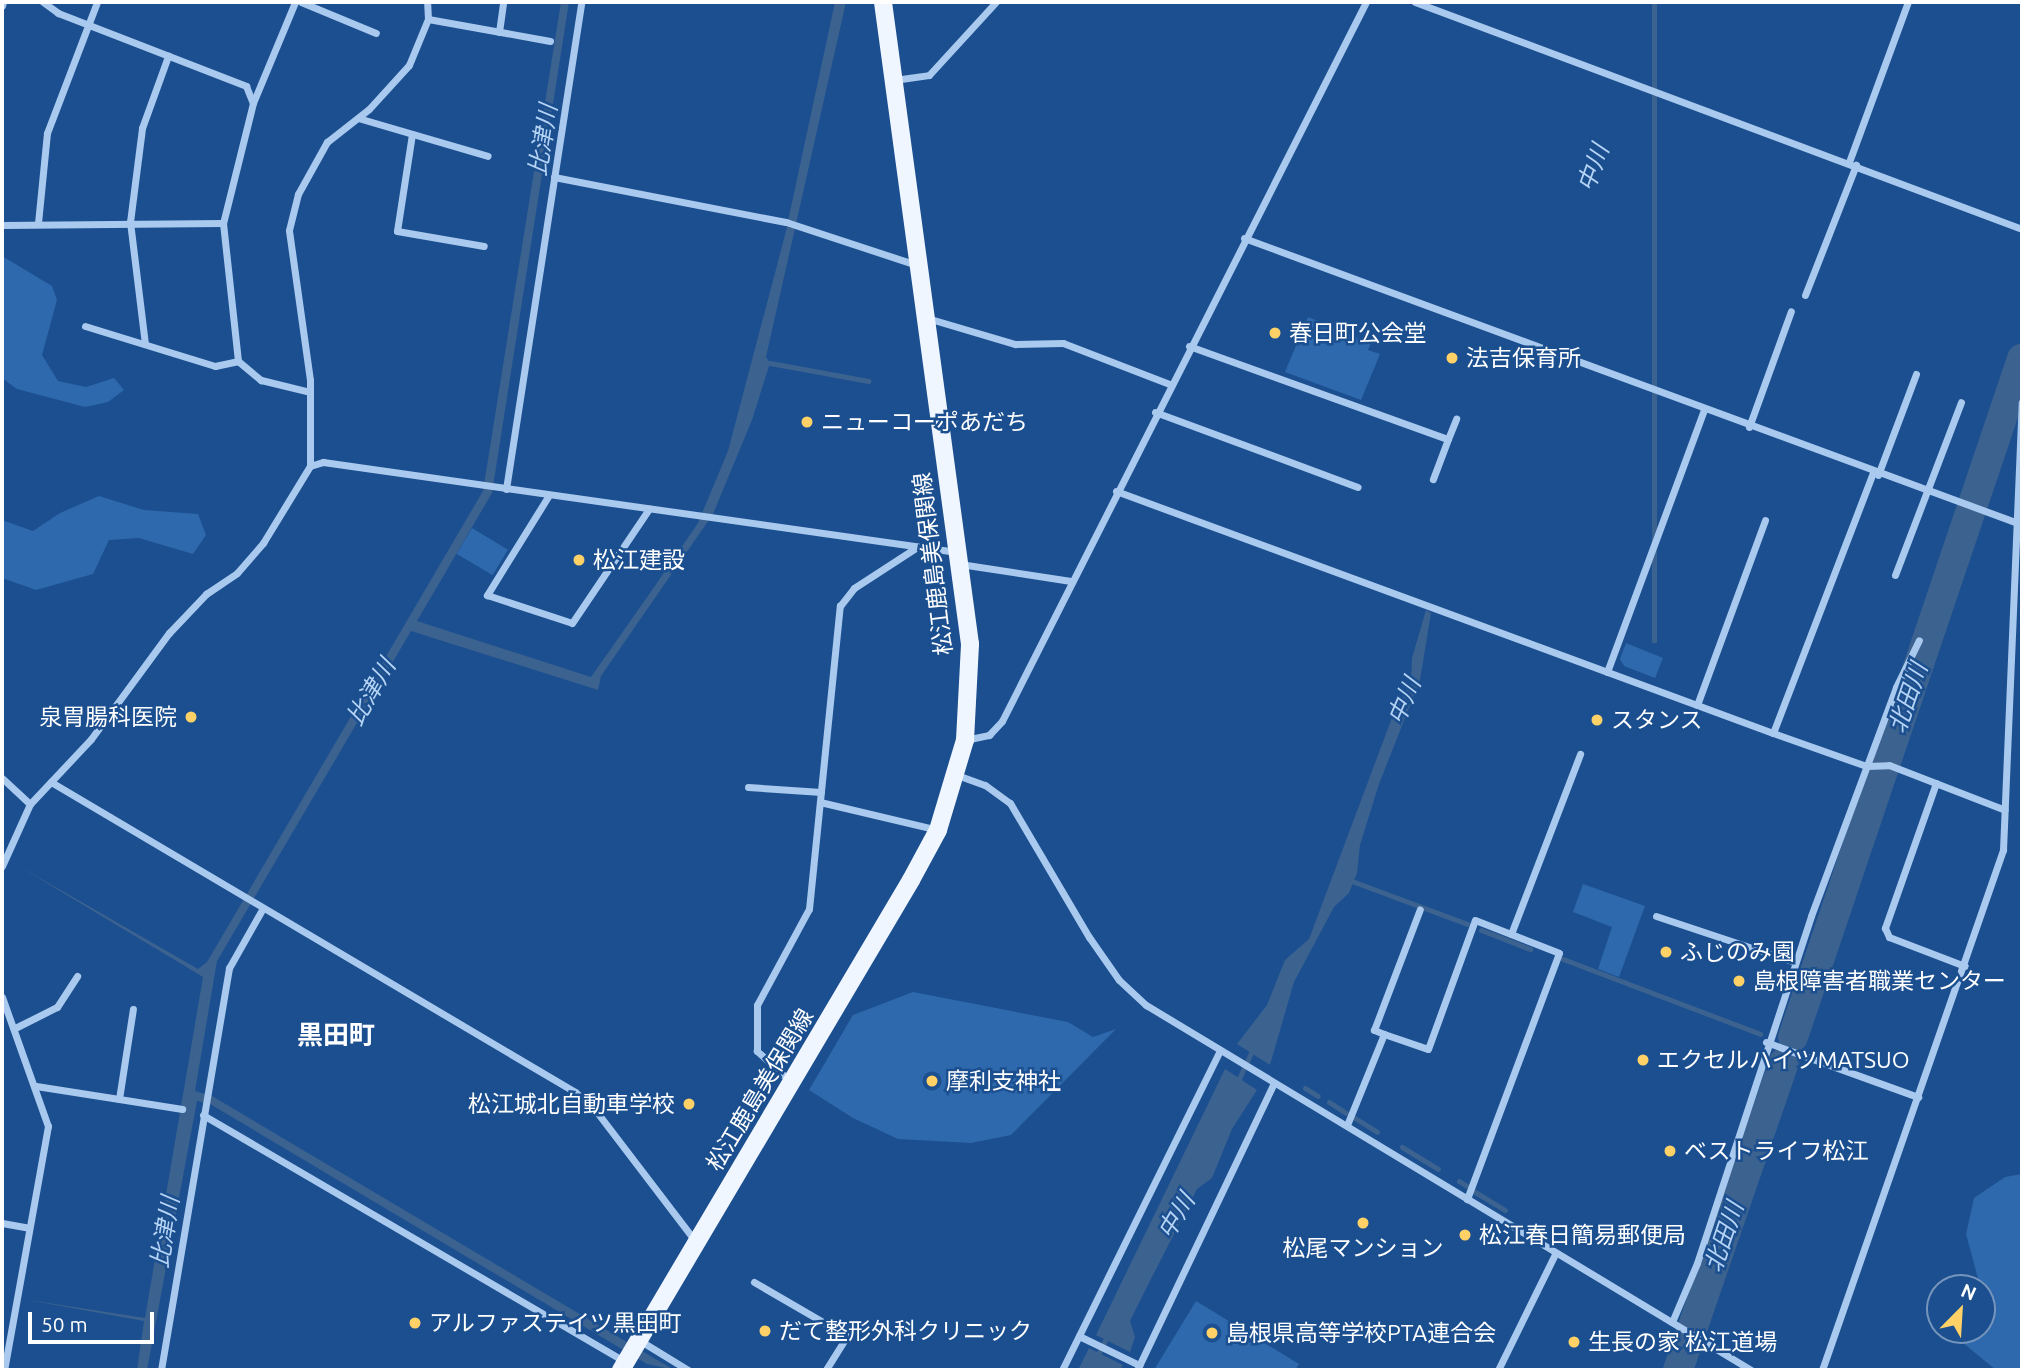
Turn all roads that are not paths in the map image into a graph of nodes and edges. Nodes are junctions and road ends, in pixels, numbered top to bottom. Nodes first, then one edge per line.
1 (43, 2) edge
2 (97, 2) edge
3 (298, 2) edge
4 (503, 2) edge
5 (581, 2) edge
6 (883, 2) edge
7 (996, 2) edge
8 (1366, 2) edge
9 (1415, 2) edge
10 (1908, 2) edge
11 (430, 4) edge
12 (428, 19) junction
13 (86, 24) junction
14 (499, 32) junction
15 (376, 33) dead end
16 (550, 41) dead end
17 (168, 56) junction
18 (893, 80) junction
19 (254, 103) junction
20 (358, 118) junction
21 (412, 134) junction
22 (488, 156) dead end
23 (1852, 163) junction
24 (554, 177) junction
25 (130, 222) junction
26 (38, 223) junction
27 (223, 223) junction
28 (2, 225) edge
29 (2022, 229) edge
30 (1244, 238) junction
31 (484, 246) dead end
32 (919, 265) junction
33 (1805, 295) dead end
34 (1791, 311) dead end
35 (926, 318) junction
36 (85, 326) dead end
37 (145, 344) junction
38 (1189, 346) junction
39 (238, 361) junction
40 (1916, 374) dead end
41 (1169, 384) junction
42 (310, 392) junction
43 (1961, 402) dead end
44 (2022, 402) edge
45 (1704, 410) junction
46 (1155, 412) junction
47 (1456, 419) dead end
48 (1749, 427) junction
49 (1448, 439) junction
50 (310, 466) junction
51 (1876, 474) junction
52 (1433, 479) dead end
53 (1358, 487) dead end
54 (506, 489) junction
55 (1116, 491) junction
56 (1927, 492) junction
57 (549, 495) junction
58 (649, 509) junction
59 (1765, 520) dead end
60 (2015, 522) junction
61 (914, 549) junction
62 (958, 558) junction
63 (1895, 575) dead end
64 (1071, 581) junction
65 (1919, 640) dead end
66 (1607, 673) junction
67 (1697, 705) junction
68 (1773, 733) junction
69 (965, 740) junction
70 (1580, 754) dead end
71 (1866, 766) junction
72 (957, 775) junction
73 (2, 778) edge
74 (51, 782) junction
75 (1936, 783) junction
76 (748, 786) dead end
77 (821, 792) junction
78 (820, 802) junction
79 (30, 804) junction
80 (2005, 810) junction
81 (937, 830) junction
82 (2, 866) edge
83 (261, 906) junction
84 (1420, 909) dead end
85 (1656, 916) dead end
86 (1511, 934) junction
87 (1794, 962) junction
88 (1965, 966) junction
89 (77, 976) dead end
90 (2, 997) edge
91 (133, 1009) dead end
92 (15, 1028) junction
93 (1384, 1034) junction
94 (1766, 1042) junction
95 (1223, 1052) junction
96 (1272, 1081) junction
97 (793, 1084) junction
98 (36, 1086) junction
99 (1918, 1097) junction
100 (120, 1099) junction
101 (181, 1109) dead end
102 (203, 1111) junction
103 (1347, 1125) junction
104 (1467, 1199) junction
105 (2, 1223) edge
106 (29, 1227) junction
107 (696, 1243) junction
108 (1555, 1254) junction
109 (754, 1282) dead end
110 (1672, 1322) junction
111 (1082, 1337) junction
112 (630, 1355) edge
113 (1136, 1366) edge
114 (4, 1370) edge
115 (161, 1370) edge
116 (688, 1370) edge
117 (826, 1370) edge
118 (1062, 1370) edge
119 (1498, 1370) edge
120 (1751, 1370) edge
121 (1822, 1370) edge

1 - 13 street
2 - 13 street
3 - 15 street
3 - 19 street
4 - 14 street
5 - 24 street
6 - 18 main road, 松江鹿島美保関線
7 - 18 street
8 - 30 street
9 - 23 street
10 - 23 street
11 - 12 street
12 - 14 street
12 - 20 street
13 - 17 street
13 - 26 street
14 - 16 street
17 - 19 street
17 - 25 street
18 - 32 main road, 松江鹿島美保関線
19 - 27 street
20 - 21 street
20 - 42 street
21 - 22 street
21 - 31 street
23 - 29 street
23 - 33 street
24 - 32 street
24 - 54 street
25 - 26 street
25 - 27 street
25 - 37 street
26 - 28 street
27 - 39 street
30 - 38 street
30 - 45 street
32 - 35 main road, 松江鹿島美保関線
34 - 48 street
35 - 41 street
35 - 62 main road, 松江鹿島美保関線
36 - 37 street
37 - 39 street
38 - 41 street
38 - 49 street
39 - 42 street
40 - 51 street
41 - 46 street
42 - 50 street
43 - 56 street
44 - 60 street
45 - 48 street
45 - 66 street
46 - 53 street
46 - 55 street
47 - 49 street
48 - 51 street
49 - 52 street
50 - 54 street
50 - 74 street
51 - 56 street
51 - 68 street
54 - 57 street
55 - 64 street
55 - 66 street
56 - 60 street
56 - 63 street
57 - 58 street
57 - 58 street
58 - 61 street
59 - 67 street
60 - 80 street
61 - 62 street
61 - 77 street
62 - 64 street
62 - 69 main road, 松江鹿島美保関線
64 - 69 street
65 - 71 street
66 - 67 street
67 - 68 street
68 - 71 street
69 - 72 main road, 松江鹿島美保関線
70 - 86 street
71 - 75 street
71 - 87 street
72 - 81 main road, 松江鹿島美保関線
72 - 95 street
73 - 79 street
74 - 79 street
74 - 83 street
75 - 80 street
75 - 88 street
76 - 77 street
77 - 78 street
78 - 81 street
78 - 97 street
79 - 82 street
80 - 88 street
81 - 97 main road, 松江鹿島美保関線
83 - 102 street
83 - 107 street
84 - 93 street
85 - 87 street
86 - 93 street
86 - 104 street
87 - 94 street
88 - 99 street
89 - 92 street
90 - 92 street
91 - 100 street
92 - 98 street
93 - 103 street
94 - 99 street
94 - 110 street
95 - 96 street
95 - 111 street
96 - 103 street
96 - 113 street
97 - 107 main road, 松江鹿島美保関線
98 - 100 street
98 - 106 street
99 - 121 street
100 - 101 street
102 - 112 street
102 - 115 street
103 - 104 street
104 - 108 street
105 - 106 street
106 - 114 street
107 - 112 main road, 松江鹿島美保関線
108 - 110 street
108 - 119 street
109 - 117 street
110 - 120 street
111 - 113 street
111 - 118 street
112 - 116 street

